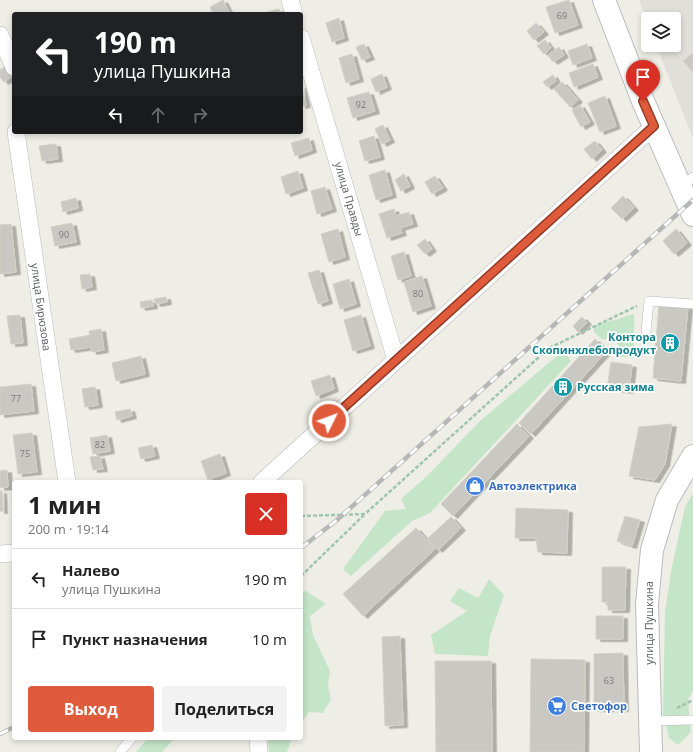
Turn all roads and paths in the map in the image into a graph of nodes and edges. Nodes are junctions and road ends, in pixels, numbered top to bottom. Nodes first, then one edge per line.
1 (290, 0) edge
2 (604, 0) edge
3 (293, 12) edge
4 (0, 35) edge
5 (303, 45) edge
6 (12, 62) edge
7 (654, 126) junction
8 (16, 134) edge
9 (687, 182) edge
10 (693, 215) edge
11 (649, 301) junction
12 (693, 304) edge
13 (646, 331) dead end
14 (396, 360) junction
15 (693, 456) edge
16 (67, 480) edge
17 (264, 480) edge
18 (365, 514) junction
19 (303, 516) edge
20 (12, 553) edge
21 (0, 554) edge
22 (303, 574) edge
23 (693, 720) edge
24 (650, 721) junction
25 (130, 740) edge
26 (258, 740) edge
27 (120, 752) edge
28 (259, 752) edge
29 (651, 752) edge

1 - 3 street
2 - 7 main road
4 - 6 street
5 - 14 street, улица Правды
7 - 9 main road
7 - 14 street
8 - 16 street, улица Бирюзова
9 - 10 main road
11 - 12 lane
11 - 13 lane
11 - 18 path
14 - 17 street
15 - 24 main road, улица Пушкина
18 - 19 path
18 - 22 path
20 - 21 street
23 - 24 lane
24 - 29 main road, улица Пушкина
25 - 27 lane
26 - 28 street

